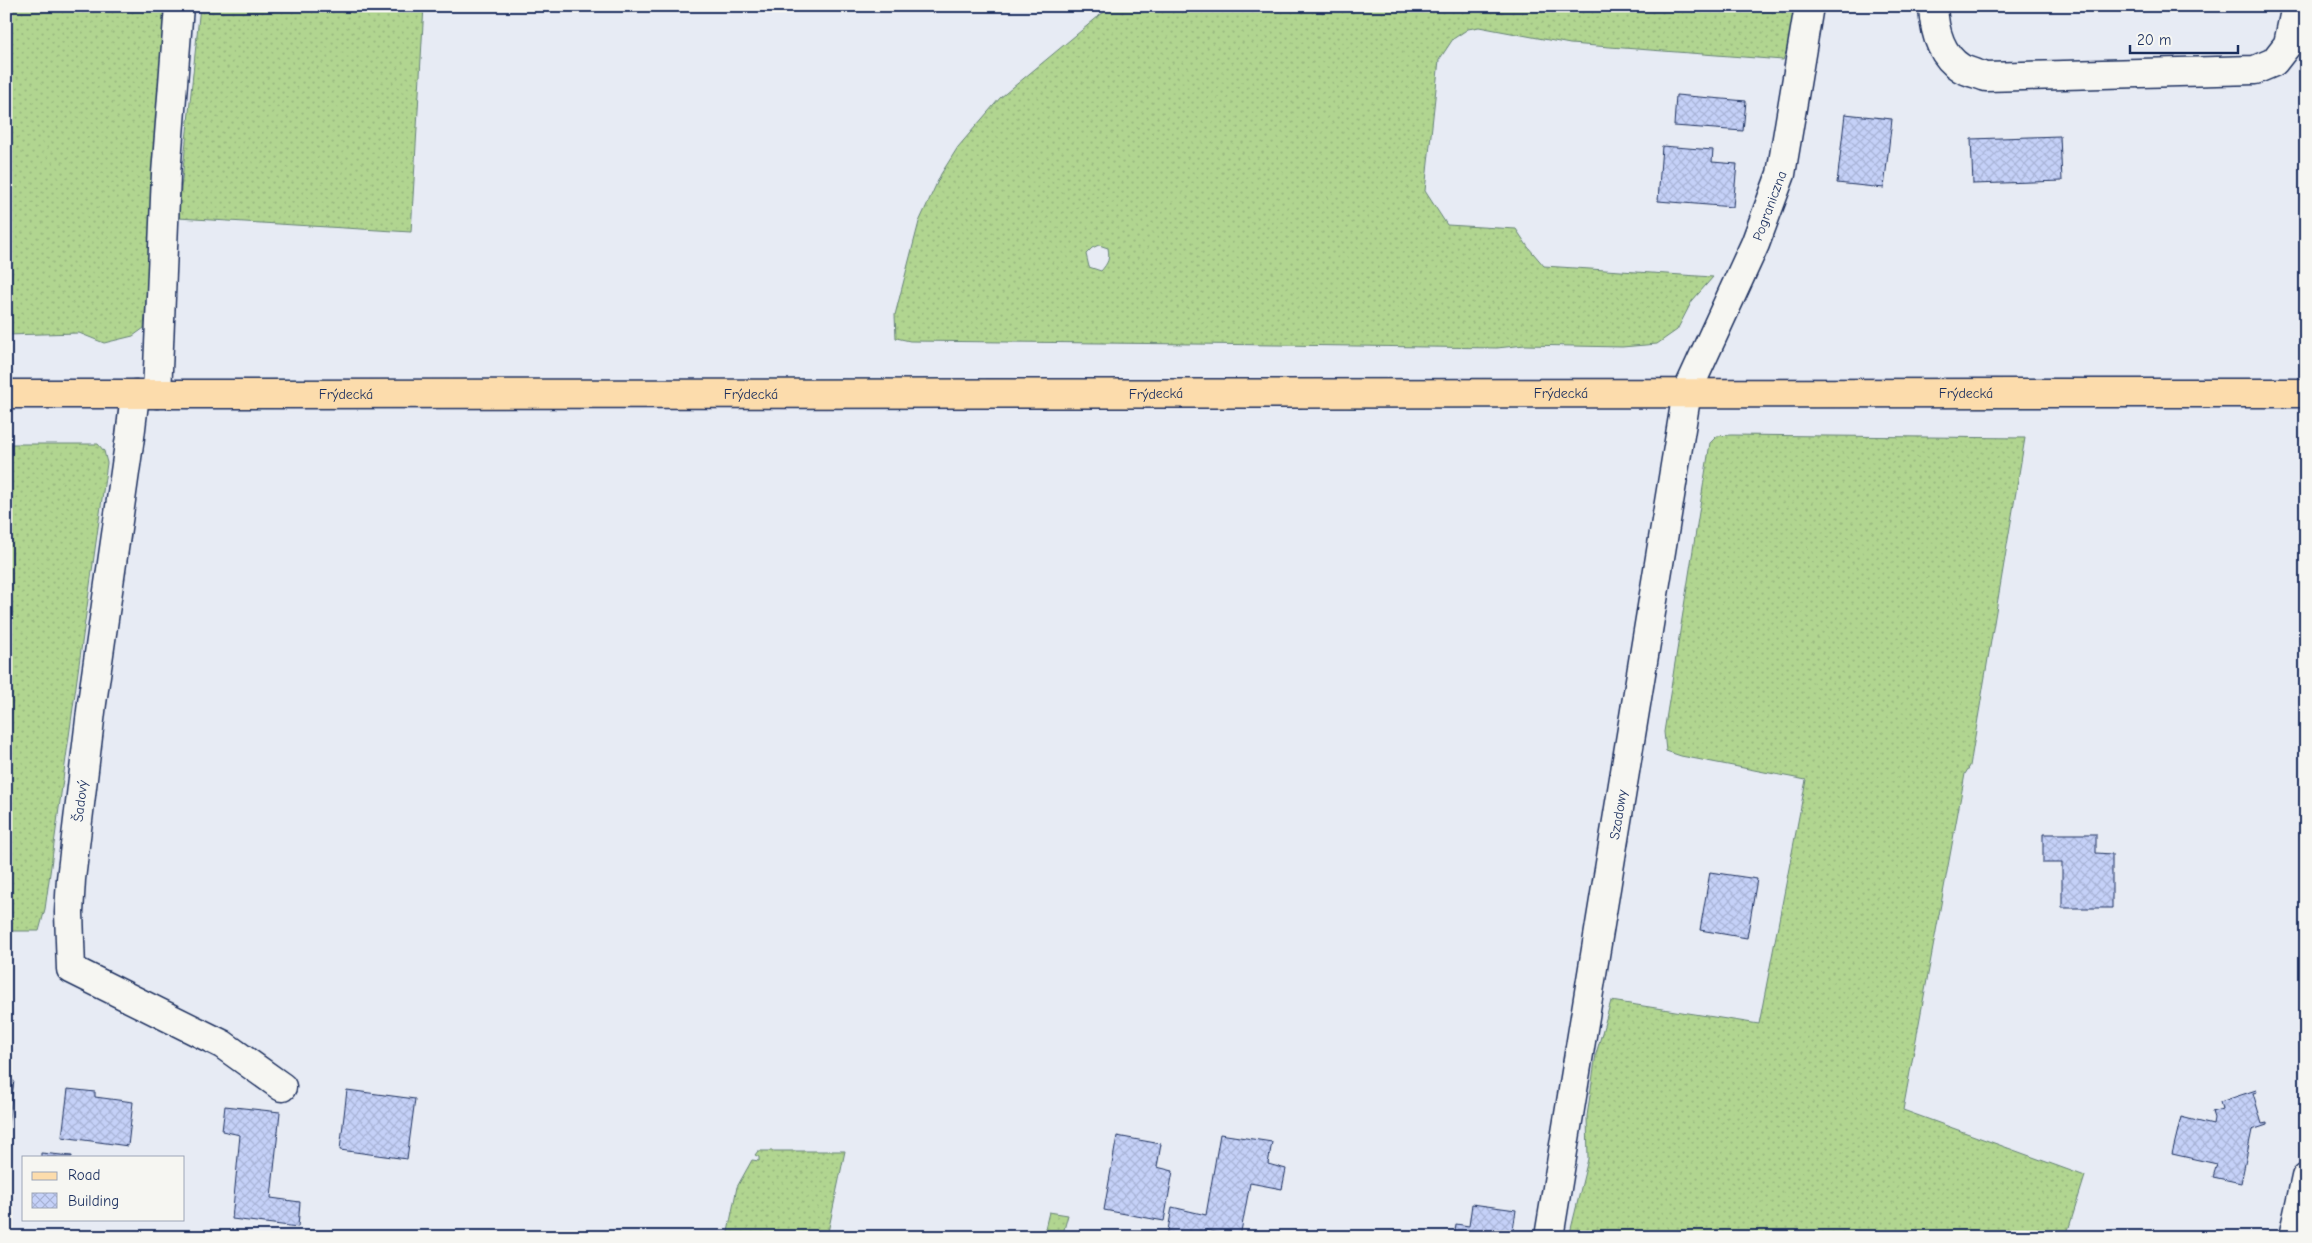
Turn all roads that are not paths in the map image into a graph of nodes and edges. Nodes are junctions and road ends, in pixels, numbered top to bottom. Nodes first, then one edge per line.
1 (180, 6) edge
2 (1809, 6) edge
3 (1933, 6) edge
4 (2296, 6) edge
5 (1687, 392) junction
6 (2306, 393) edge
7 (6, 394) edge
8 (146, 394) junction
9 (282, 1087) dead end
10 (2306, 1176) edge
11 (1549, 1237) edge
12 (2293, 1237) edge

1 - 8 street
2 - 5 street, Pograniczna
3 - 4 street
5 - 6 main road, Frýdecká
5 - 8 main road, Frýdecká
5 - 11 street, Szadowy
7 - 8 main road, Frýdecká
8 - 9 street, Šadový
10 - 12 street

